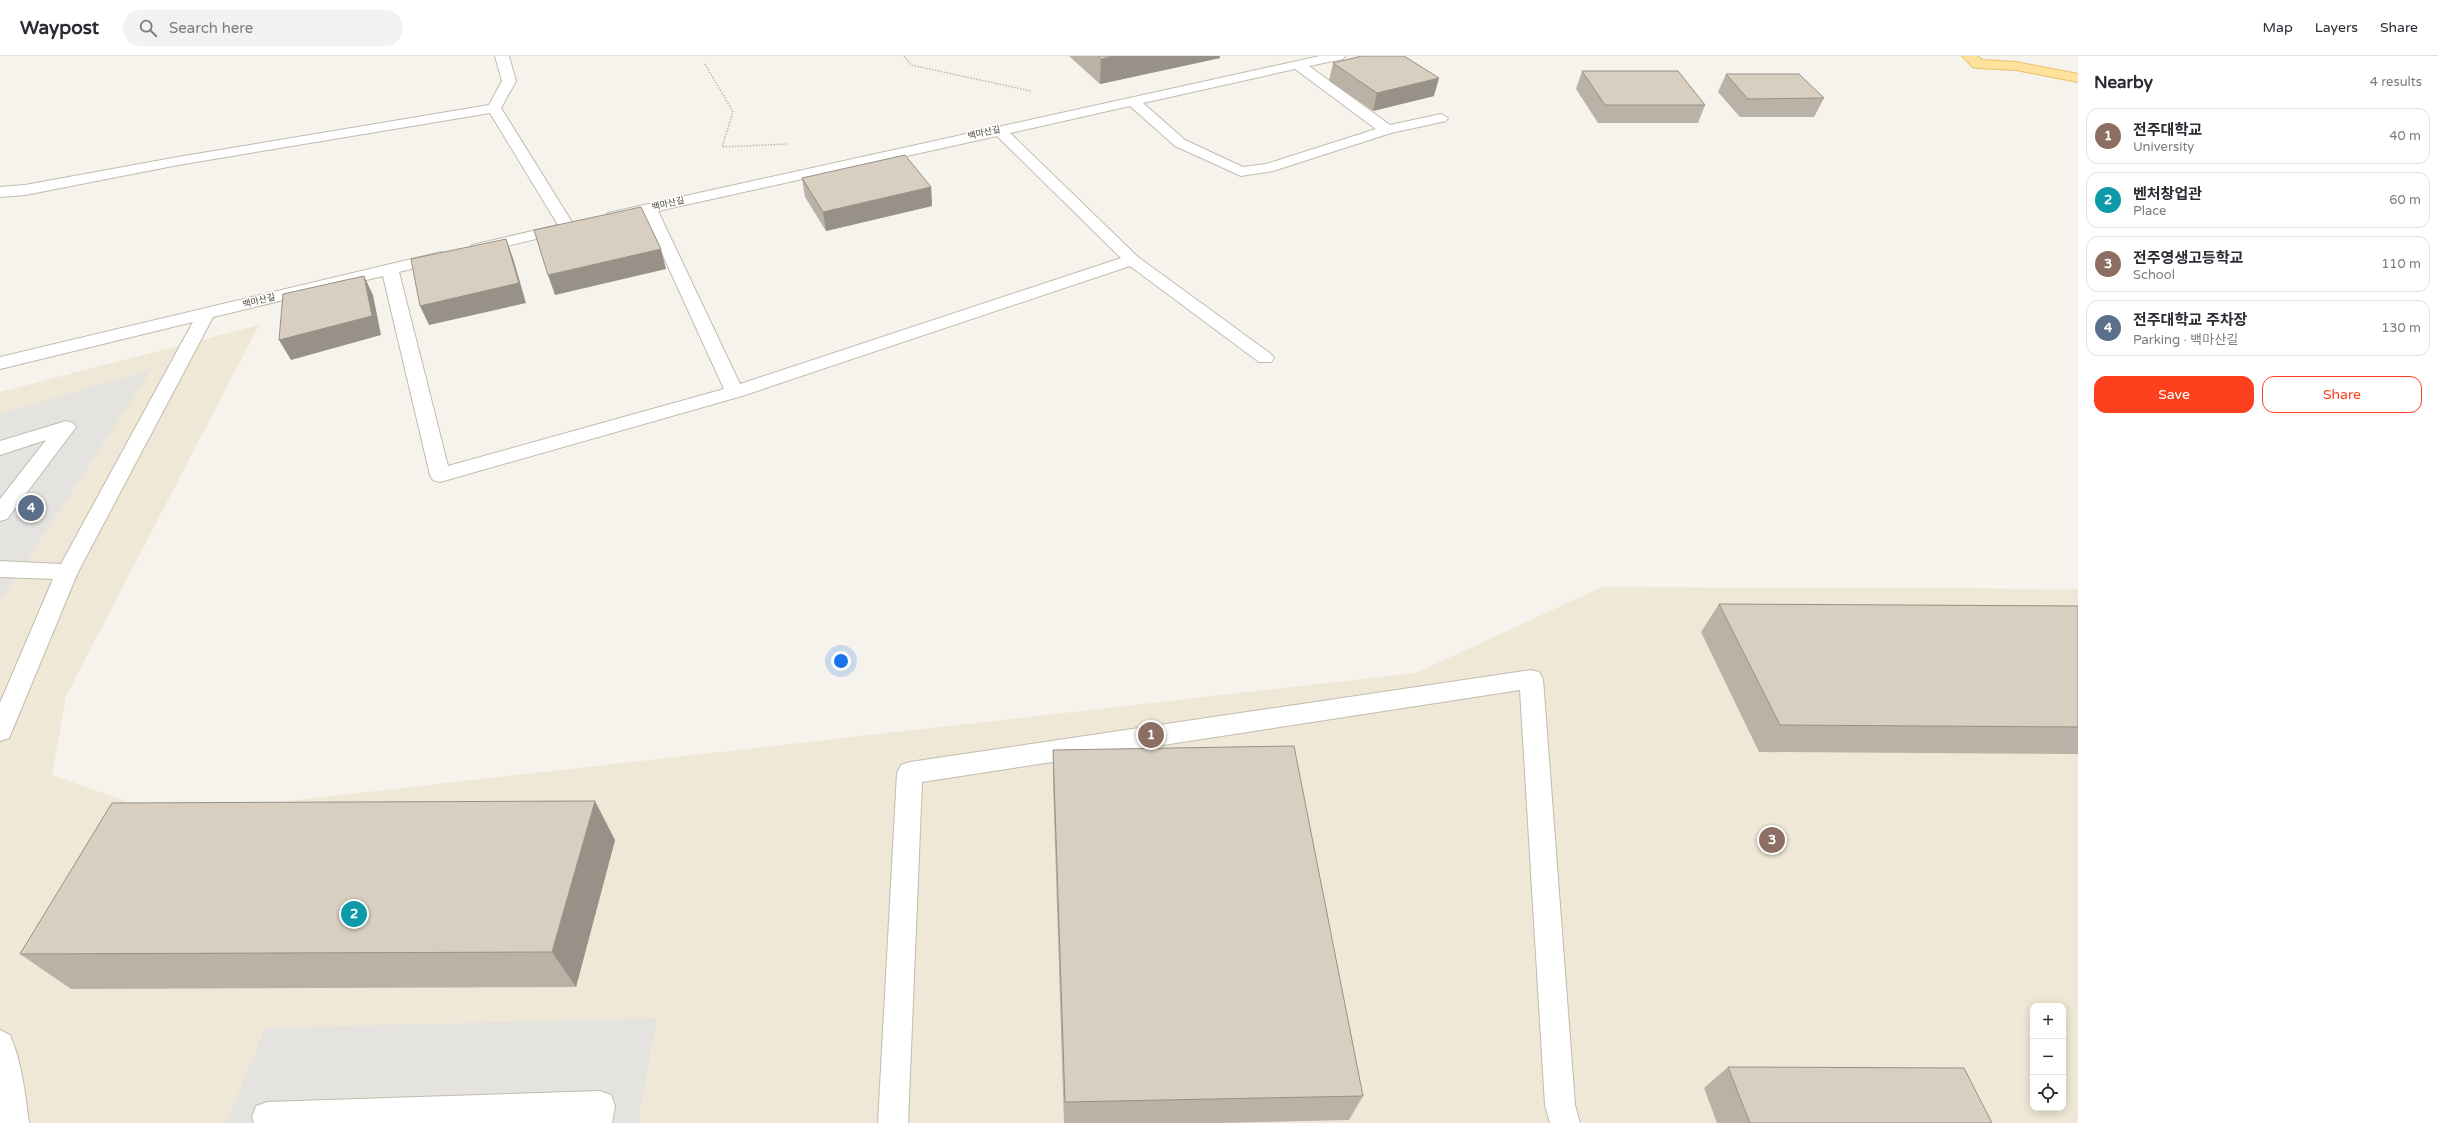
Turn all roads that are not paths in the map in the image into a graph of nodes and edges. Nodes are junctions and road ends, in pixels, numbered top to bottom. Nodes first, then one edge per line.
1 (502, 56) edge
2 (1338, 56) edge
3 (1969, 56) edge
4 (1298, 65) junction
5 (2078, 78) edge
6 (1132, 101) junction
7 (494, 108) junction
8 (1441, 118) dead end
9 (999, 130) junction
10 (1387, 130) junction
11 (0, 192) edge
12 (649, 208) junction
13 (582, 224) junction
14 (1132, 260) junction
15 (390, 270) junction
16 (206, 314) junction
17 (1265, 358) dead end
18 (0, 363) edge
19 (734, 392) junction
20 (0, 448) edge
21 (0, 514) edge
22 (0, 569) edge
23 (67, 572) junction
24 (0, 731) edge
25 (0, 1045) edge
26 (267, 1117) dead end
27 (14, 1123) edge
28 (597, 1123) edge
29 (893, 1123) edge
30 (1565, 1123) edge

1 - 7 street
2 - 4 street, 백마산길
3 - 5 main road
4 - 6 street, 백마산길
4 - 10 street
6 - 9 street, 백마산길
6 - 10 street
7 - 11 street
7 - 13 street
8 - 10 street
9 - 12 street, 백마산길
9 - 14 street
12 - 13 street, 백마산길
12 - 19 street
13 - 15 street, 백마산길
14 - 17 street
14 - 19 street
15 - 16 street, 백마산길
15 - 19 street
16 - 18 street, 백마산길
16 - 23 street
20 - 21 street
22 - 23 street
23 - 24 street
25 - 27 street
26 - 28 street
29 - 30 street

